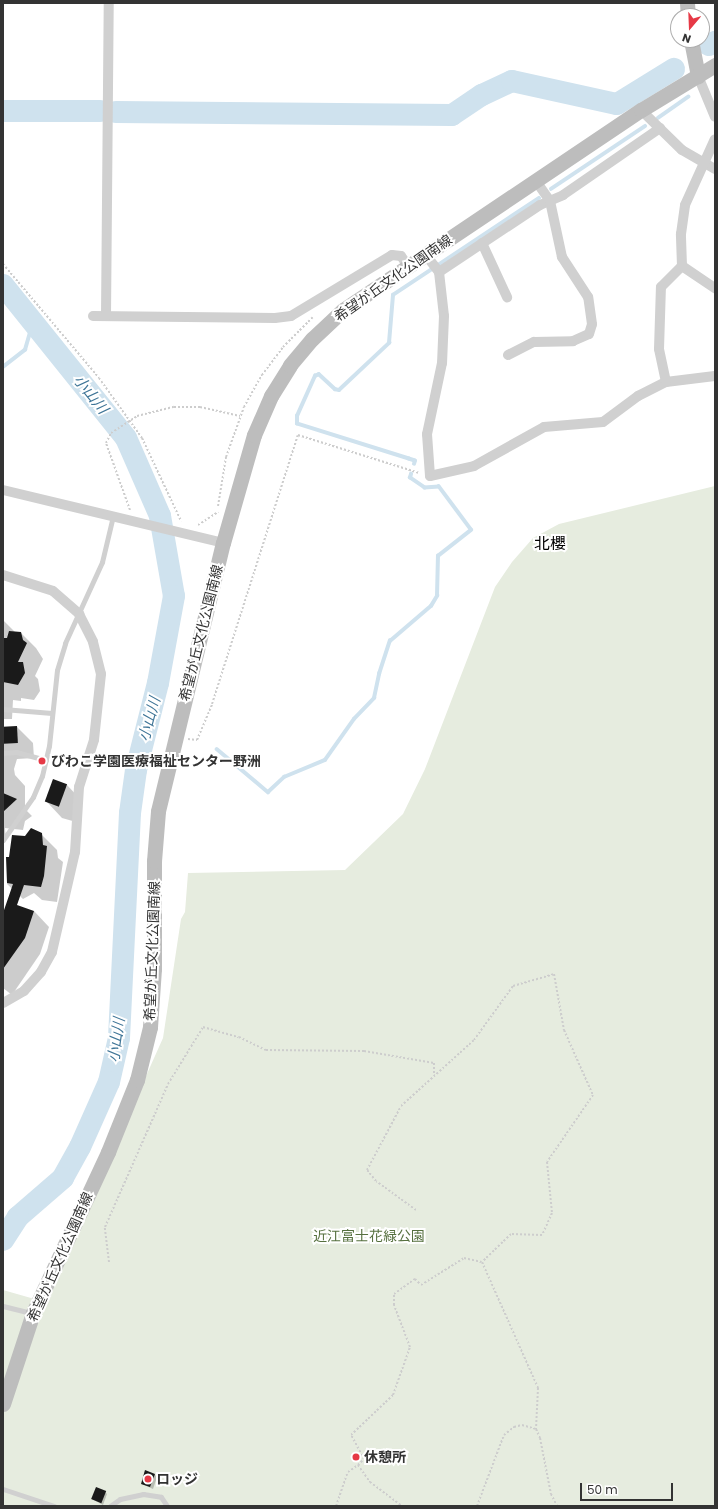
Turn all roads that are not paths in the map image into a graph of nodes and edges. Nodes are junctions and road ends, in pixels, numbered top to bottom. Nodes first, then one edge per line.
1 (109, 3) edge
2 (693, 48) edge
3 (715, 65) edge
4 (698, 76) junction
5 (641, 110) junction
6 (715, 117) edge
7 (660, 128) junction
8 (715, 139) edge
9 (704, 164) junction
10 (715, 169) edge
11 (536, 181) junction
12 (550, 200) junction
13 (482, 243) junction
14 (425, 254) junction
15 (408, 266) junction
16 (682, 266) junction
17 (439, 272) junction
18 (715, 288) edge
19 (507, 297) dead end
20 (93, 316) dead end
21 (106, 316) junction
22 (508, 355) dead end
23 (715, 376) edge
24 (666, 382) junction
25 (3, 490) edge
26 (113, 516) junction
27 (223, 543) junction
28 (3, 575) edge
29 (79, 614) junction
30 (3, 709) edge
31 (52, 713) junction
32 (3, 753) edge
33 (46, 760) junction
34 (3, 840) edge
35 (3, 1003) edge
36 (3, 1306) edge
37 (33, 1313) junction
38 (3, 1404) edge
39 (3, 1489) edge
40 (54, 1506) edge
41 (110, 1506) edge
42 (167, 1506) edge

1 - 21 street
2 - 4 main road
3 - 4 main road, 希望が丘文化公園南線
4 - 5 main road, 希望が丘文化公園南線
4 - 6 street
5 - 7 street
5 - 11 main road, 希望が丘文化公園南線
7 - 9 street
7 - 12 street
8 - 9 street
9 - 10 street
9 - 16 street
11 - 12 street
11 - 14 main road, 希望が丘文化公園南線
12 - 13 street
12 - 22 street
13 - 17 street
13 - 19 street
14 - 15 main road, 希望が丘文化公園南線
14 - 17 street
15 - 21 street
15 - 27 main road, 希望が丘文化公園南線
16 - 18 street
16 - 24 street
17 - 24 street
20 - 21 street
23 - 24 street
25 - 26 street
26 - 27 street
26 - 29 lane
27 - 37 main road, 希望が丘文化公園南線
28 - 29 street
29 - 31 lane
29 - 35 street
30 - 31 lane
31 - 33 lane
32 - 33 lane
33 - 34 lane
36 - 37 lane
37 - 38 main road, 希望が丘文化公園南線
39 - 40 lane
41 - 42 lane

